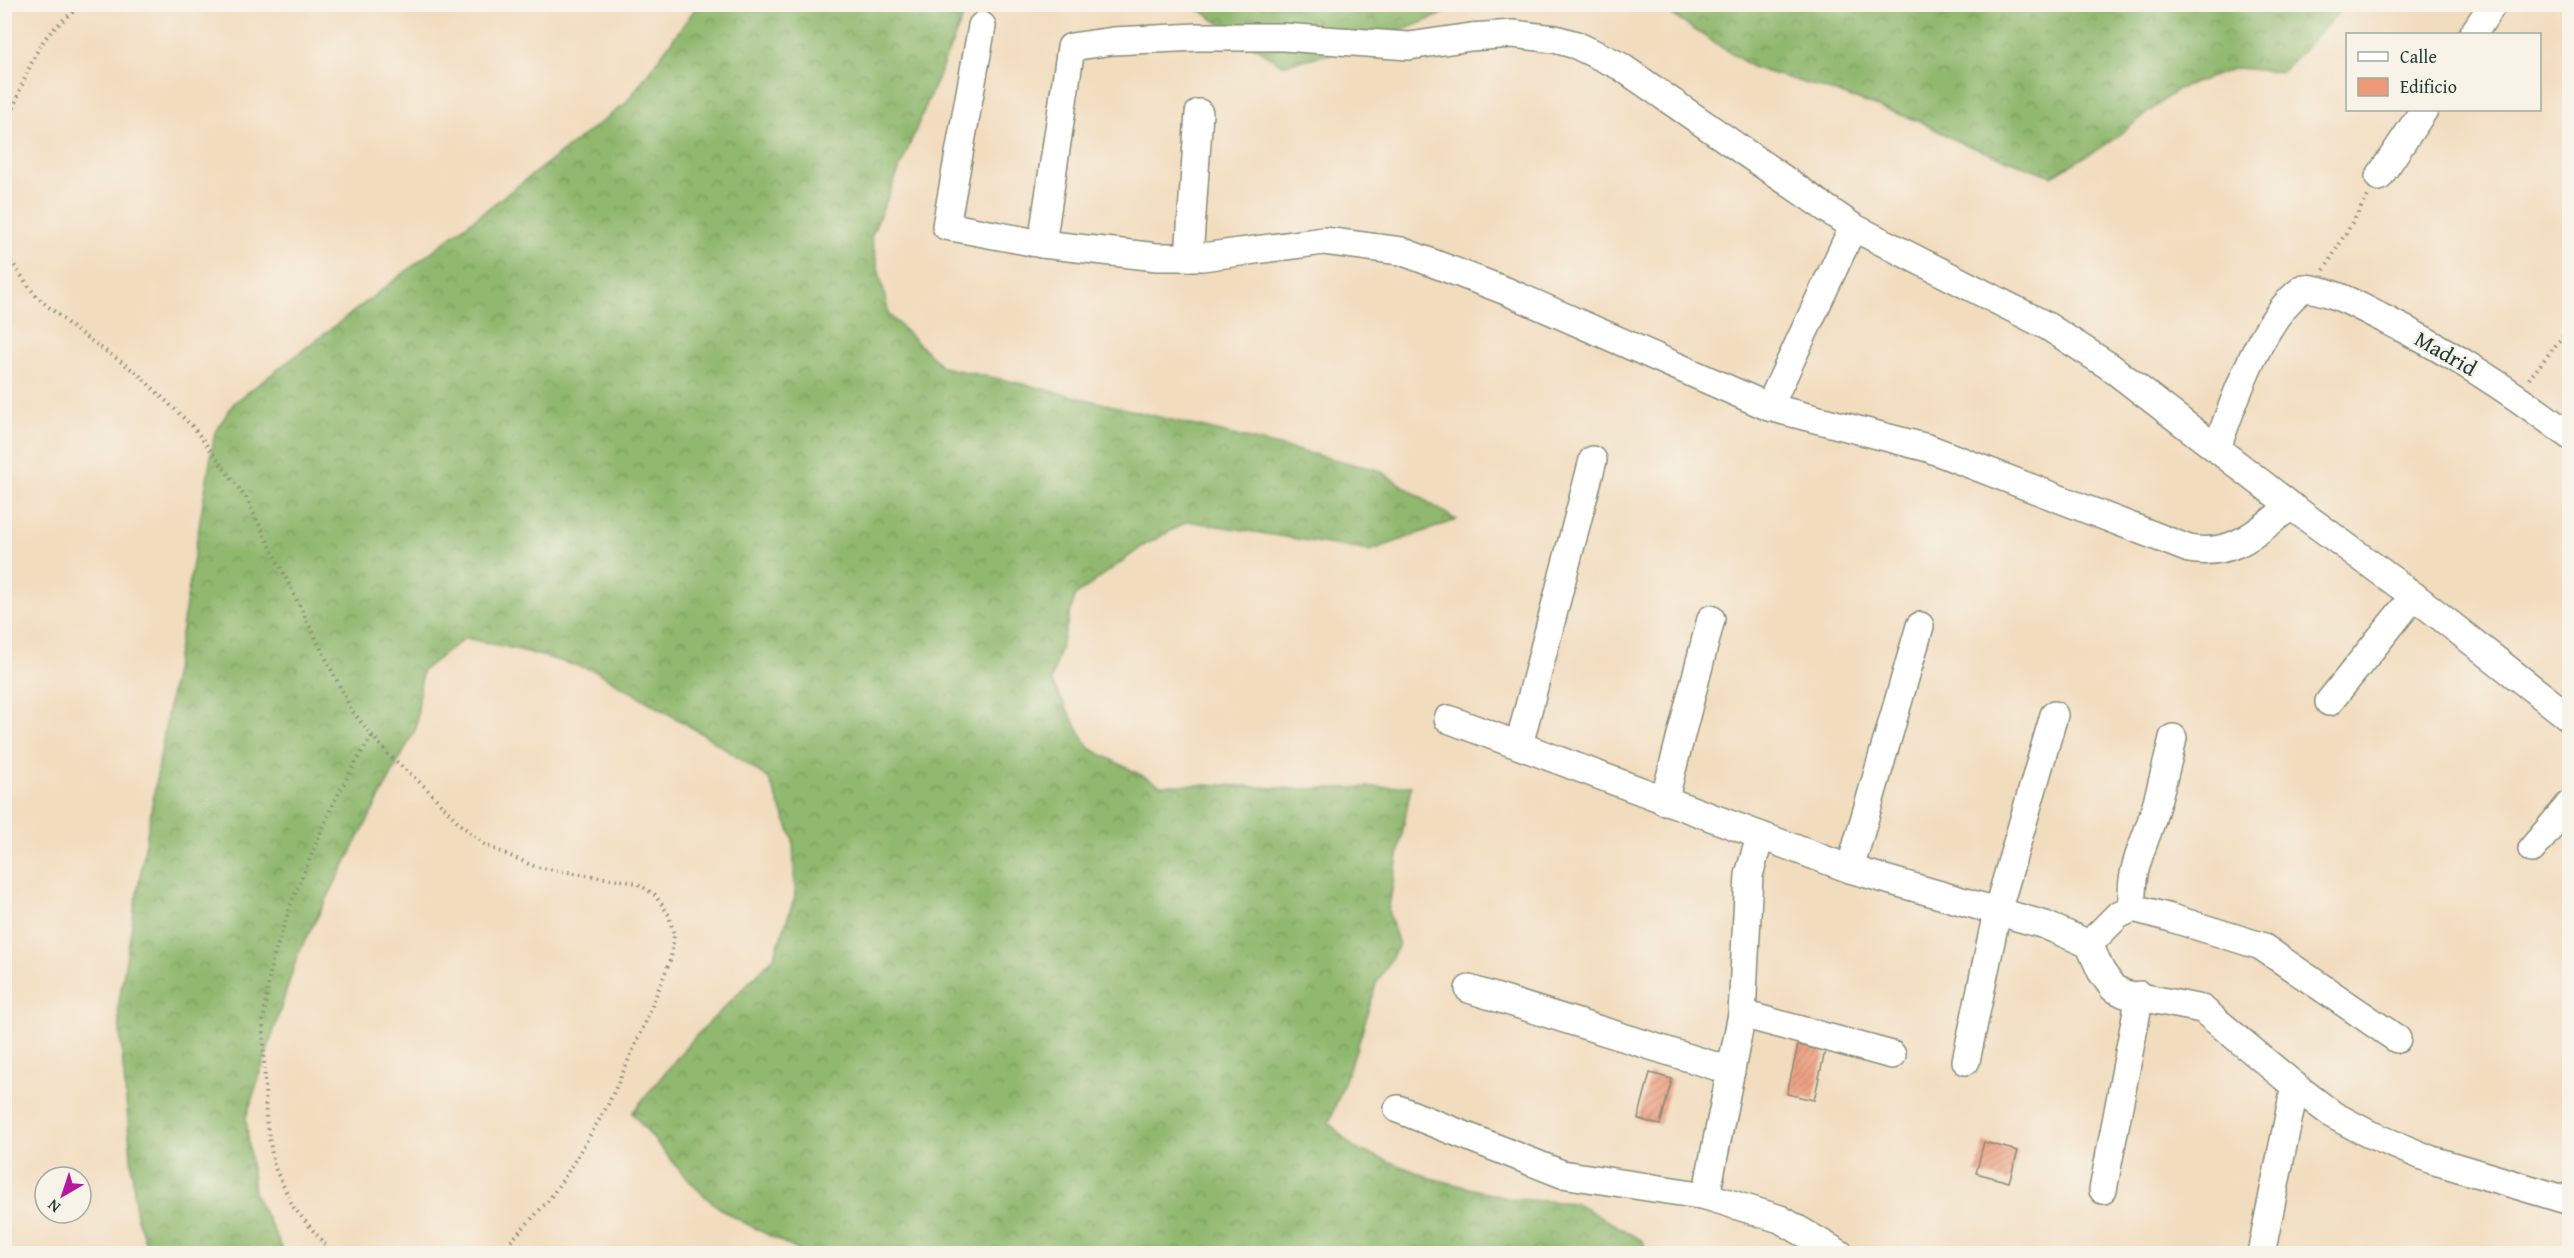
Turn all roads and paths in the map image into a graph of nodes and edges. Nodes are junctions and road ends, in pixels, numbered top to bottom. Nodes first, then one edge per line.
1 (83, 4) edge
2 (2493, 4) edge
3 (982, 26) dead end
4 (2474, 33) edge
5 (2423, 111) edge
6 (1199, 113) dead end
7 (4, 149) edge
8 (2379, 177) joint
9 (1853, 227) junction
10 (1042, 244) junction
11 (4, 251) edge
12 (1189, 257) junction
13 (2312, 289) junction
14 (2570, 327) edge
15 (2516, 396) junction
16 (1769, 407) junction
17 (2570, 436) edge
18 (2217, 448) junction
19 (1593, 460) dead end
20 (2291, 506) junction
21 (2414, 596) junction
22 (1711, 619) dead end
23 (1920, 626) dead end
24 (2329, 702) dead end
25 (2054, 715) dead end
26 (2570, 718) edge
27 (1448, 719) dead end
28 (372, 737) junction
29 (2173, 738) dead end
30 (1519, 746) junction
31 (1664, 801) junction
32 (2570, 804) edge
33 (1760, 837) junction
34 (2532, 849) dead end
35 (1850, 869) junction
36 (2133, 908) junction
37 (1997, 912) junction
38 (2089, 944) junction
39 (1469, 989) dead end
40 (2140, 995) junction
41 (1742, 1014) junction
42 (2397, 1039) dead end
43 (1892, 1055) dead end
44 (1966, 1061) dead end
45 (1731, 1071) junction
46 (2295, 1086) junction
47 (1398, 1109) dead end
48 (2103, 1190) dead end
49 (1706, 1196) junction
50 (2570, 1201) edge
51 (333, 1254) edge
52 (499, 1254) edge
53 (1840, 1254) edge
54 (2261, 1254) edge

1 - 7 path
2 - 4 street
3 - 10 street
5 - 8 street
6 - 12 street
8 - 13 path
9 - 10 street
9 - 16 street
9 - 18 street
10 - 12 street
11 - 28 path
12 - 16 street
13 - 15 street, Madrid
13 - 18 street
14 - 15 path
15 - 17 street, Madrid
16 - 20 street
18 - 20 street
19 - 30 street
20 - 21 street
21 - 24 street
21 - 26 street
22 - 31 street
23 - 35 street
25 - 37 street
27 - 30 street
28 - 51 path
28 - 52 path
29 - 36 street
30 - 31 street
31 - 33 street
32 - 34 street
33 - 35 street
33 - 41 street
35 - 37 street
36 - 38 street
36 - 42 street
37 - 38 street
37 - 44 street
38 - 40 street
39 - 45 street
40 - 46 street
40 - 48 street
41 - 43 street
41 - 45 street
45 - 49 street
46 - 50 street
46 - 54 street
47 - 49 street
49 - 53 street

